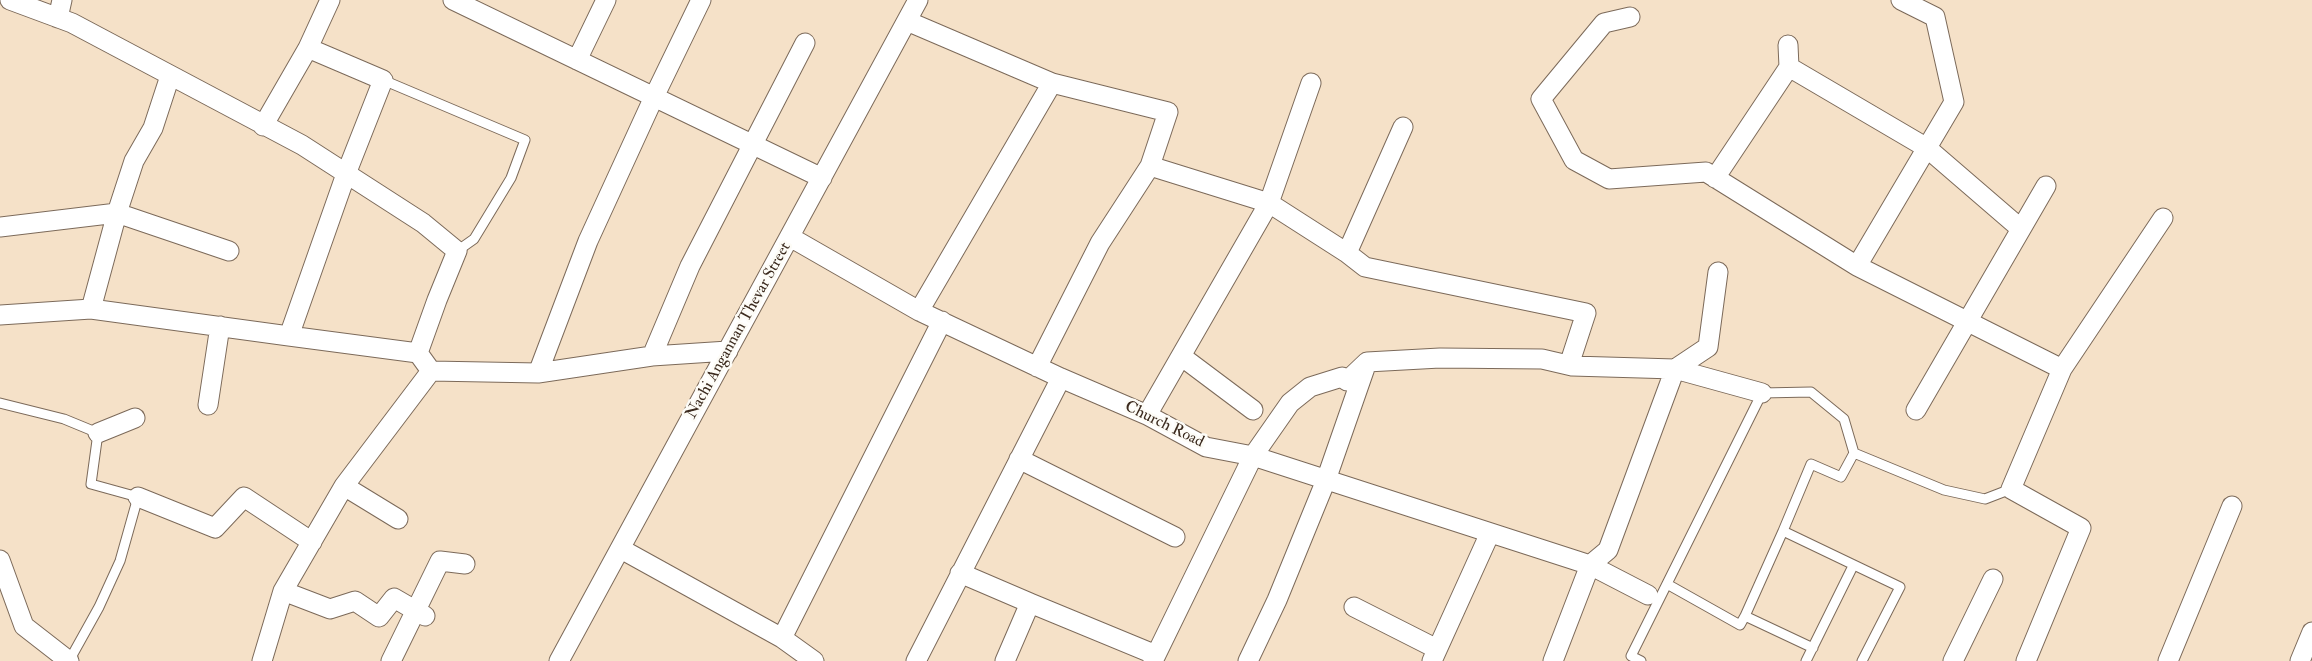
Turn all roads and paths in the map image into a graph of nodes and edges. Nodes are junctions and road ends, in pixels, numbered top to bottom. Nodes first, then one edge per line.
1 (10, 0) edge
2 (330, 0) edge
3 (453, 0) edge
4 (606, 0) edge
5 (701, 0) edge
6 (918, 0) edge
7 (1901, 0) edge
8 (489, 8) edge
9 (60, 9) edge
10 (1630, 17) dead end
11 (907, 21) junction
12 (805, 43) dead end
13 (1788, 45) dead end
14 (308, 48) junction
15 (577, 60) junction
16 (1789, 67) junction
17 (170, 76) junction
18 (383, 80) junction
19 (1052, 83) junction
20 (1310, 83) dead end
21 (654, 97) junction
22 (262, 126) junction
23 (1403, 127) dead end
24 (753, 145) junction
25 (1927, 148) junction
26 (1150, 166) junction
27 (346, 174) junction
28 (822, 178) junction
29 (1715, 178) junction
30 (2046, 186) dead end
31 (1269, 203) junction
32 (118, 213) junction
33 (2162, 218) dead end
34 (0, 227) edge
35 (2021, 229) junction
36 (790, 237) junction
37 (229, 250) dead end
38 (457, 251) junction
39 (1347, 253) junction
40 (1857, 266) junction
41 (1718, 272) dead end
42 (91, 308) junction
43 (919, 311) junction
44 (0, 315) edge
45 (942, 321) junction
46 (1967, 321) junction
47 (220, 326) junction
48 (289, 336) junction
49 (728, 351) junction
50 (418, 353) junction
51 (652, 356) junction
52 (1181, 356) junction
53 (1367, 362) junction
54 (1569, 365) junction
55 (1037, 367) junction
56 (1676, 369) junction
57 (2062, 369) junction
58 (431, 371) junction
59 (538, 373) junction
60 (1060, 378) junction
61 (1762, 393) junction
62 (0, 403) edge
63 (208, 405) dead end
64 (1254, 410) dead end
65 (1916, 410) dead end
66 (1148, 415) junction
67 (135, 418) dead end
68 (98, 433) junction
69 (1854, 453) junction
70 (1253, 456) junction
71 (1019, 459) junction
72 (1326, 480) junction
73 (344, 486) junction
74 (2011, 489) junction
75 (138, 497) junction
76 (2232, 506) dead end
77 (398, 519) dead end
78 (1783, 531) junction
79 (1490, 533) junction
80 (1175, 537) dead end
81 (312, 542) junction
82 (621, 549) junction
83 (0, 560) edge
84 (465, 564) dead end
85 (1590, 565) junction
86 (1853, 566) junction
87 (960, 573) junction
88 (1993, 579) dead end
89 (1667, 584) junction
90 (283, 591) junction
91 (1654, 597) junction
92 (1030, 603) junction
93 (1354, 607) dead end
94 (420, 612) junction
95 (1745, 616) junction
96 (2312, 632) edge
97 (782, 638) junction
98 (1813, 648) junction
99 (1434, 655) edge
100 (1155, 658) edge
101 (69, 661) edge
102 (262, 661) edge
103 (391, 661) edge
104 (559, 661) edge
105 (814, 661) edge
106 (916, 661) edge
107 (1005, 661) edge
108 (1248, 661) edge
109 (1553, 661) edge
110 (1641, 661) edge
111 (1806, 661) edge
112 (1862, 661) edge
113 (1953, 661) edge
114 (2026, 661) edge
115 (2168, 661) edge
116 (2300, 661) edge

1 - 9 street
2 - 14 street
3 - 8 street
4 - 15 street
5 - 21 street
6 - 11 street, Nachi Angannan Thevar Street
7 - 25 street
8 - 15 street
9 - 17 street
10 - 29 street
11 - 19 street
11 - 28 street, Nachi Angannan Thevar Street
12 - 24 street
13 - 16 street
14 - 18 street
14 - 22 street
15 - 21 street
16 - 25 street
16 - 29 street
17 - 22 street
17 - 32 street
18 - 27 street
18 - 38 lane
19 - 26 street
19 - 43 street
20 - 31 street
21 - 24 street
21 - 59 street
22 - 27 street
23 - 39 street
24 - 28 street
24 - 51 street
25 - 35 street
25 - 40 street
26 - 31 street
26 - 55 street
27 - 38 street
27 - 48 street
28 - 36 street, Nachi Angannan Thevar Street
29 - 40 street
30 - 35 street
31 - 39 street
31 - 52 street
32 - 34 street
32 - 37 street
32 - 42 street
33 - 57 street
35 - 46 street
36 - 43 street, Church Road
36 - 49 street, Nachi Angannan Thevar Street
38 - 50 street
39 - 54 street
40 - 46 street
41 - 56 street
42 - 44 street
42 - 47 street
43 - 45 street, Church Road
45 - 55 street, Church Road
45 - 97 street
46 - 57 street
46 - 65 street
47 - 48 street
47 - 63 street
48 - 50 street
49 - 51 street
49 - 82 street, Nachi Angannan Thevar Street
50 - 58 street
51 - 59 street
52 - 64 street
52 - 66 street
53 - 54 street
53 - 70 street
53 - 72 street
54 - 56 street
55 - 60 street, Church Road
56 - 61 street
56 - 85 street
57 - 74 street
58 - 59 street
58 - 73 street
60 - 66 street, Church Road
60 - 71 street
61 - 69 lane
61 - 89 lane
62 - 68 lane
66 - 70 street, Church Road
67 - 68 street
68 - 75 lane
69 - 74 lane
69 - 78 lane
70 - 72 street, Church Road
70 - 100 street
71 - 80 street
71 - 87 street
72 - 79 street, Church Road
72 - 108 street
73 - 77 street
73 - 81 street
74 - 114 street
75 - 81 street
75 - 101 lane
76 - 115 street
78 - 86 lane
78 - 95 lane
79 - 85 street, Church Road
79 - 99 street
81 - 90 street
82 - 97 street
82 - 104 street, Nachi Angannan Thevar Street
83 - 101 street
84 - 94 street
85 - 91 street, Church Road
85 - 109 street
86 - 98 lane
86 - 112 lane
87 - 92 street
87 - 106 street
88 - 113 street
89 - 91 lane
89 - 95 lane
90 - 94 street
90 - 102 street
91 - 110 lane
92 - 100 street
92 - 107 street
93 - 99 street
94 - 103 street
95 - 98 lane
96 - 116 street
97 - 105 street
98 - 111 lane

